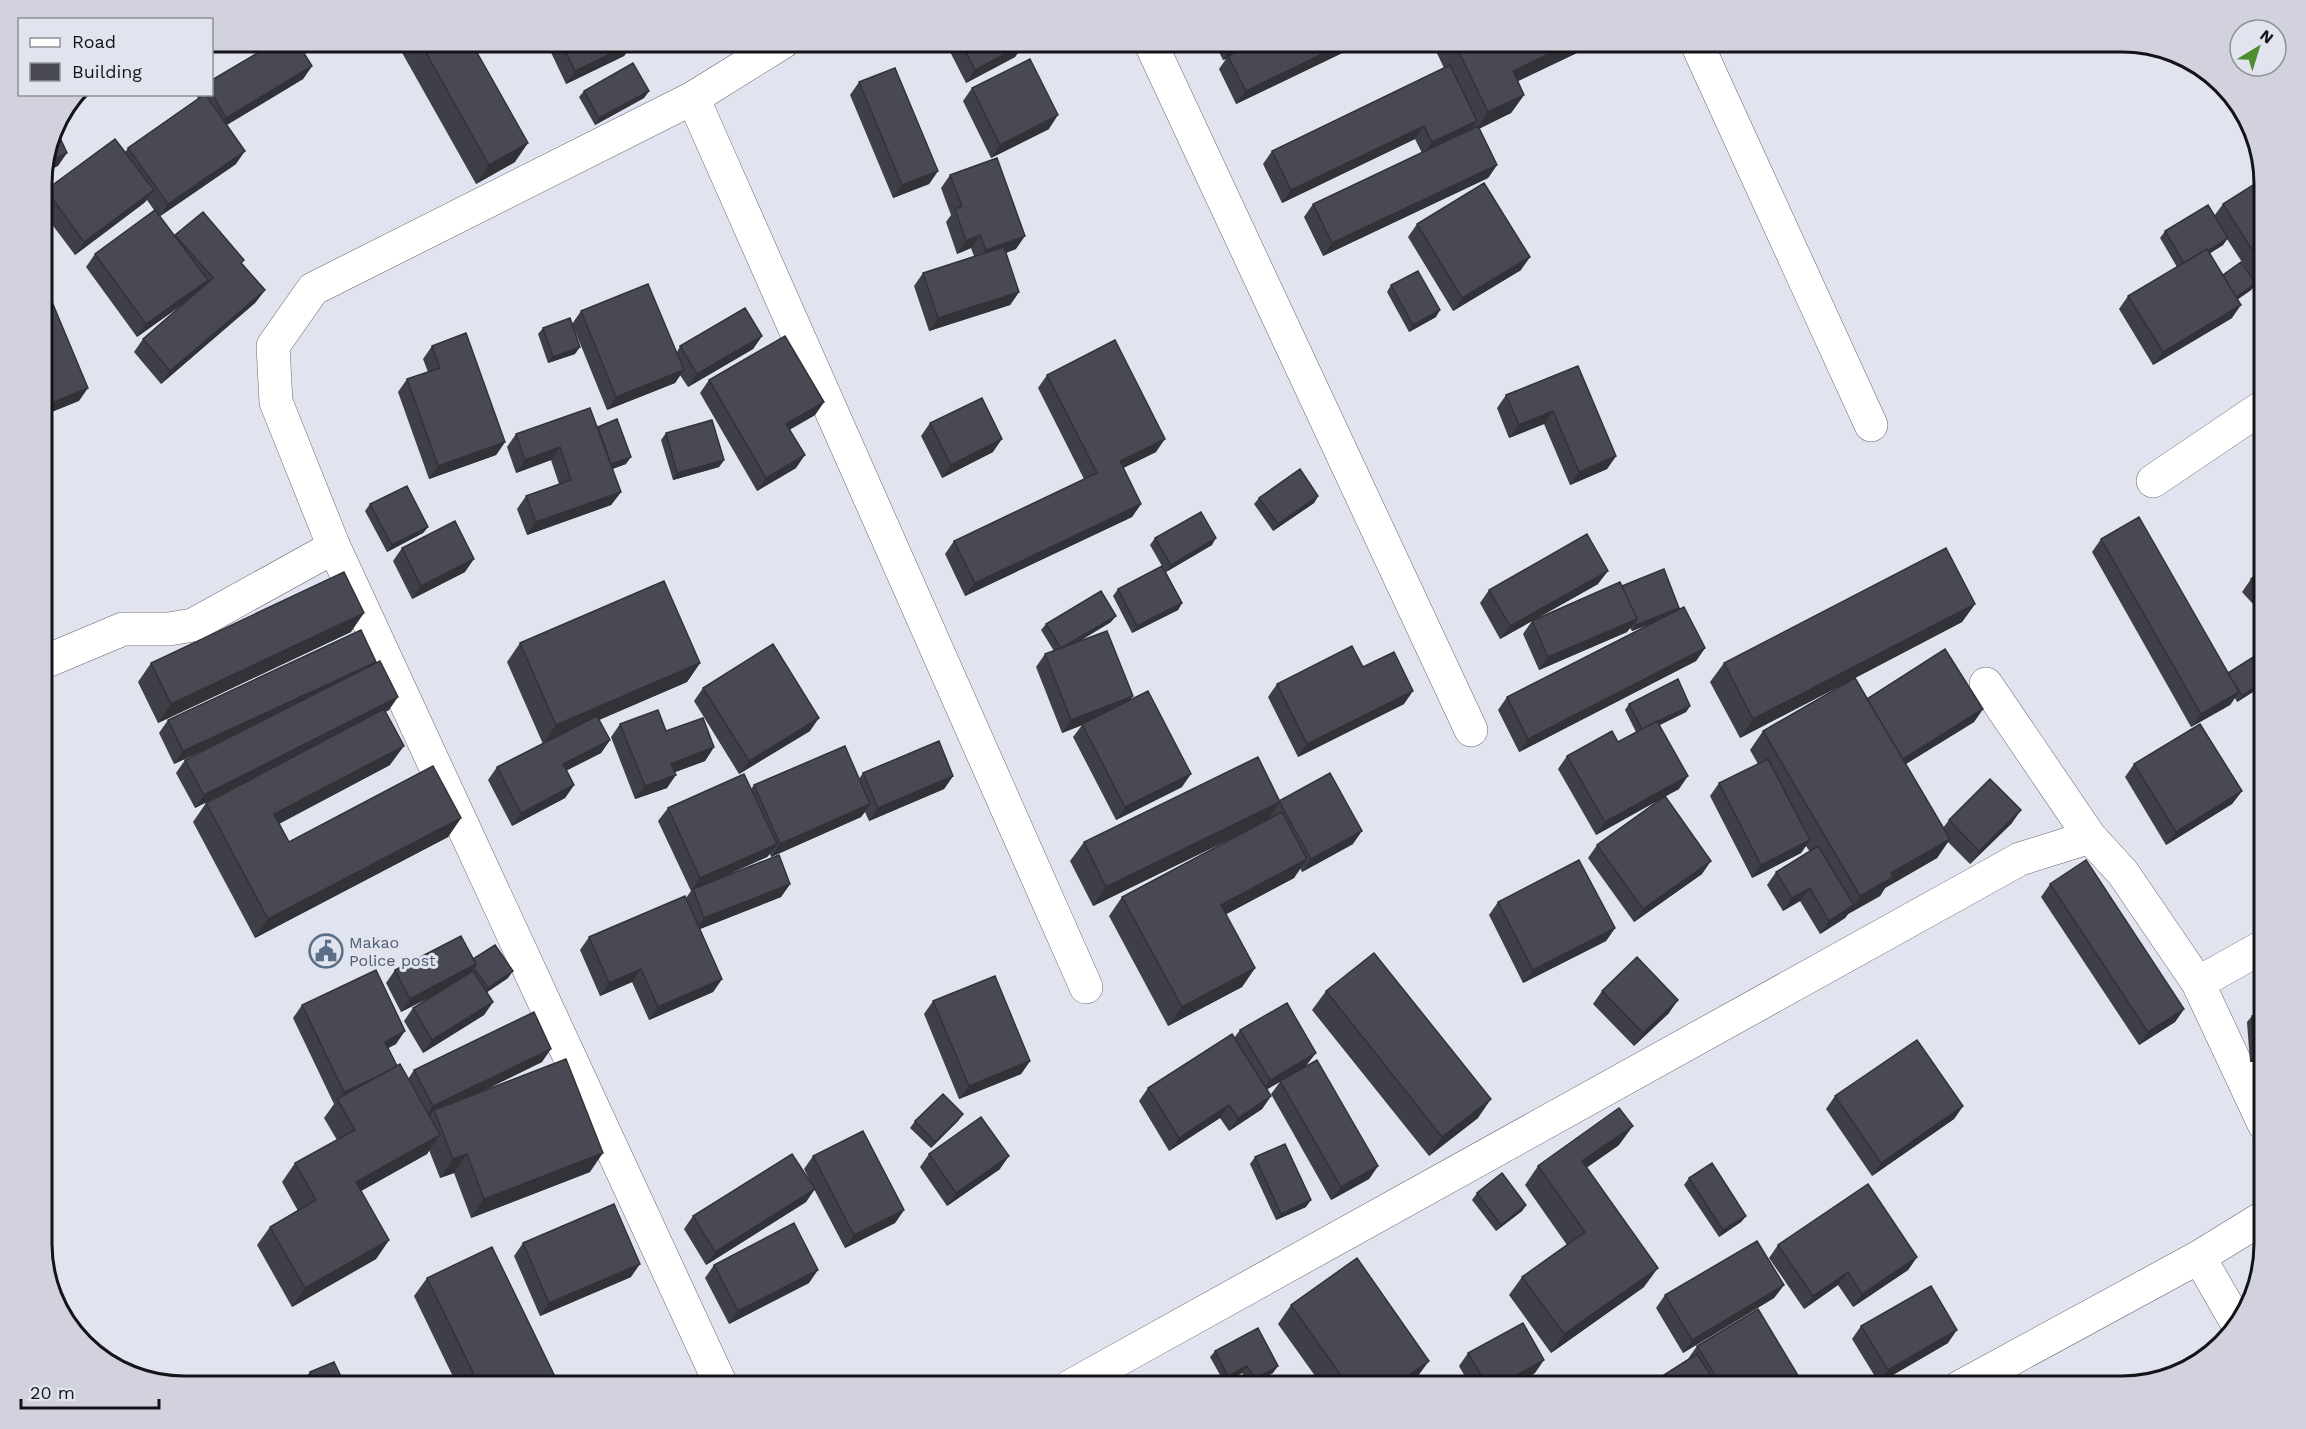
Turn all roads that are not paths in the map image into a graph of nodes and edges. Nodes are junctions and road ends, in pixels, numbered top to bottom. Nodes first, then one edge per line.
1 (1155, 52) edge
2 (1701, 52) edge
3 (766, 53) edge
4 (693, 98) junction
5 (2253, 413) edge
6 (1871, 425) dead end
7 (2153, 481) dead end
8 (334, 547) junction
9 (53, 658) edge
10 (1986, 684) dead end
11 (1471, 730) dead end
12 (2090, 837) junction
13 (2254, 952) edge
14 (2198, 984) junction
15 (1086, 987) dead end
16 (2254, 1103) edge
17 (2254, 1223) edge
18 (2199, 1257) junction
19 (2233, 1315) edge
20 (717, 1376) edge
21 (1089, 1376) edge
22 (1980, 1376) edge

1 - 11 street
2 - 6 street
3 - 4 street
4 - 8 street
4 - 15 street
5 - 7 street
8 - 9 street
8 - 20 street
10 - 12 street
12 - 14 street
12 - 21 street
13 - 14 street
14 - 16 street
17 - 18 street
18 - 19 street
18 - 22 street

